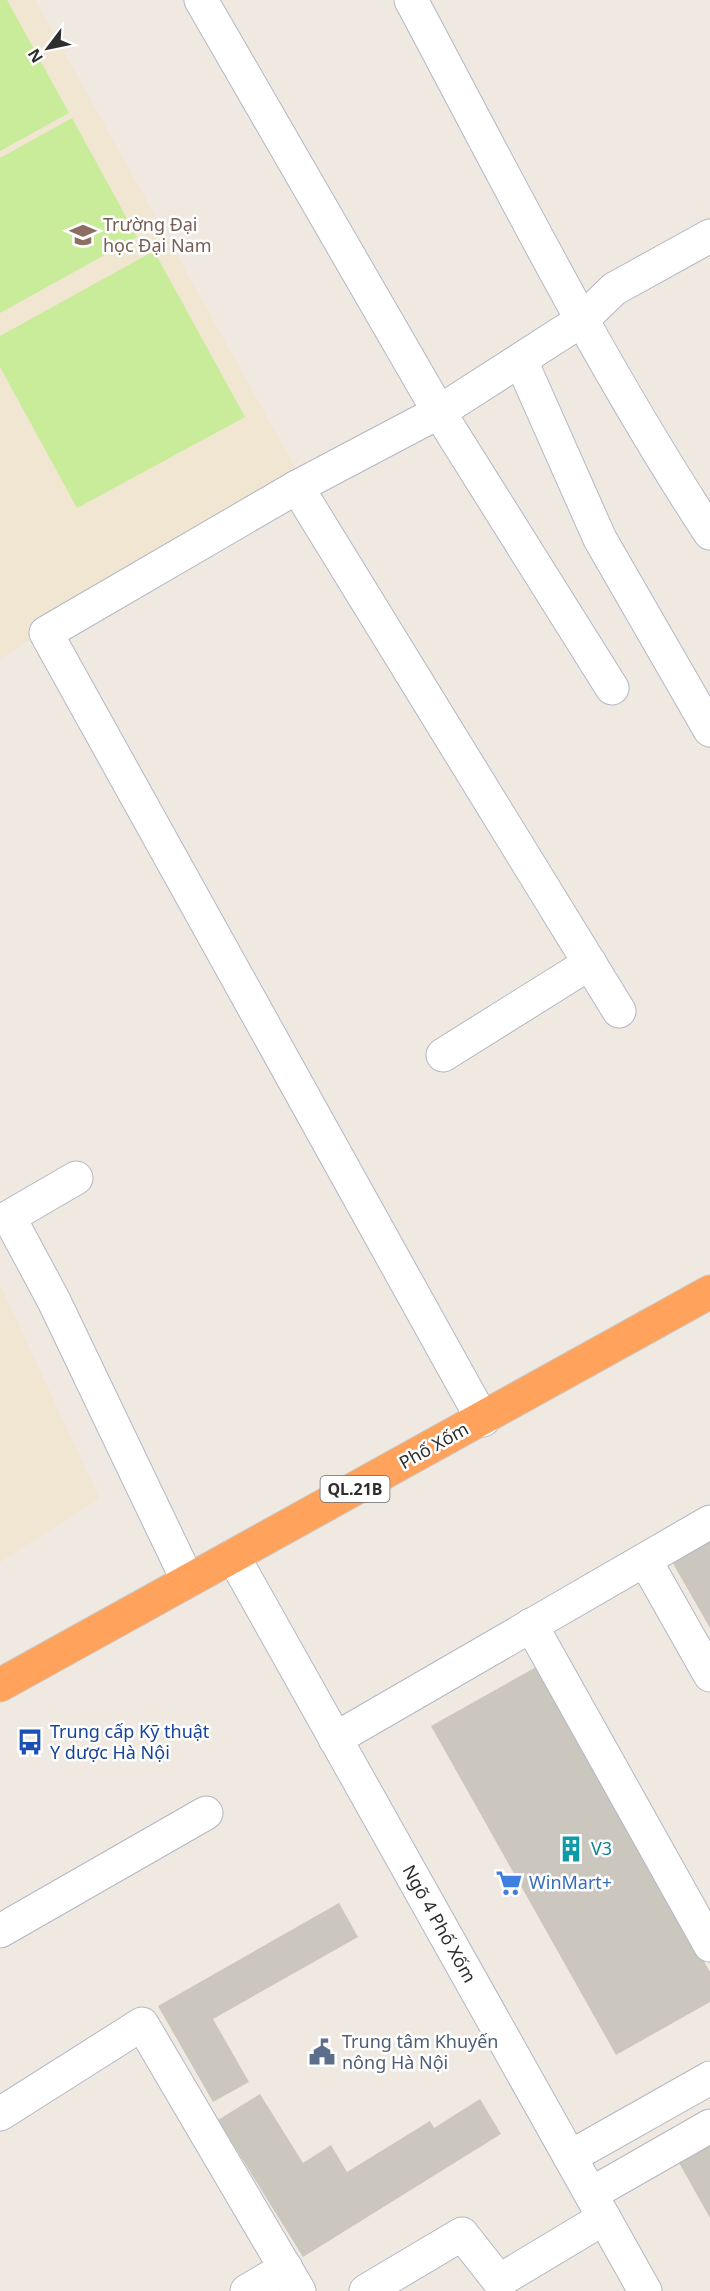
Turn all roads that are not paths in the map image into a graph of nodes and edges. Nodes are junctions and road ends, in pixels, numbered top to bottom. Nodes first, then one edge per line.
1 (201, 0) edge
2 (411, 0) edge
3 (710, 236) edge
4 (582, 320) junction
5 (521, 361) junction
6 (439, 412) junction
7 (297, 487) junction
8 (710, 532) edge
9 (612, 688) dead end
10 (710, 730) edge
11 (590, 963) junction
12 (619, 1011) dead end
13 (443, 1055) dead end
14 (76, 1178) dead end
15 (710, 1292) edge
16 (483, 1420) junction
17 (710, 1522) edge
18 (233, 1556) junction
19 (645, 1560) junction
20 (188, 1581) junction
21 (531, 1625) junction
22 (710, 1675) edge
23 (0, 1684) edge
24 (336, 1739) junction
25 (206, 1812) dead end
26 (0, 1931) edge
27 (710, 1945) edge
28 (710, 2078) edge
29 (0, 2114) edge
30 (710, 2126) edge
31 (570, 2157) junction
32 (597, 2206) junction
33 (293, 2280) edge
34 (502, 2286) edge
35 (247, 2291) edge
36 (366, 2291) edge
37 (645, 2291) edge

1 - 6 lane
2 - 4 lane
3 - 4 lane
4 - 5 lane
4 - 8 lane
5 - 6 lane
5 - 10 lane
6 - 7 lane
6 - 9 lane
7 - 11 lane
7 - 16 lane
11 - 12 lane
11 - 13 lane
14 - 20 lane
15 - 16 highway, Phố Xốm / QL.21B
16 - 18 highway, Phố Xốm / QL.21B
17 - 19 lane
18 - 20 highway, Phố Xốm / QL.21B
18 - 24 lane, Ngõ 4 Phố Xốm
19 - 21 lane
19 - 22 lane
20 - 23 highway, Phố Xốm / QL.21B
21 - 24 lane
21 - 27 lane
24 - 31 lane, Ngõ 4 Phố Xốm
25 - 26 lane
28 - 31 lane
29 - 33 lane
30 - 32 lane
31 - 32 lane, Ngõ 4 Phố Xốm
32 - 34 lane
32 - 37 lane, Ngõ 4 Phố Xốm
33 - 35 lane
34 - 36 lane

